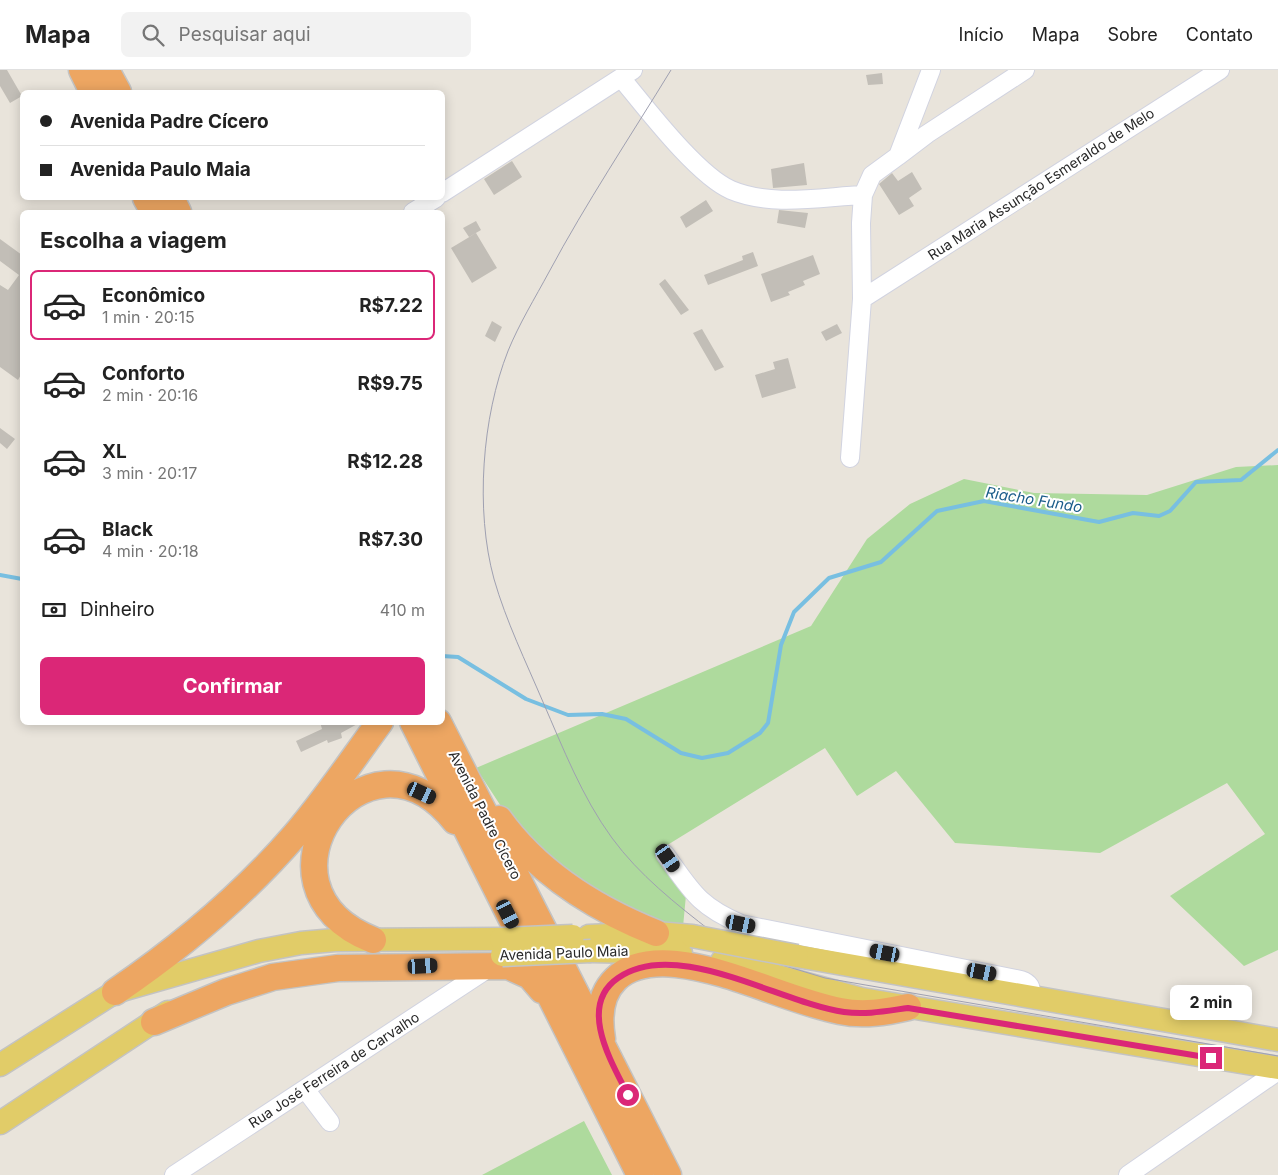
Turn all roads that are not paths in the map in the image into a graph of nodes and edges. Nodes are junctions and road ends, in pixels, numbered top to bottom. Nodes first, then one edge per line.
1 (82, 70) edge
2 (106, 70) edge
3 (931, 70) edge
4 (1025, 70) edge
5 (1220, 70) edge
6 (627, 74) edge
7 (92, 90) edge
8 (117, 90) edge
9 (898, 156) junction
10 (445, 191) edge
11 (863, 195) junction
12 (433, 200) edge
13 (416, 210) edge
14 (862, 299) junction
15 (850, 458) dead end
16 (378, 725) edge
17 (414, 725) edge
18 (440, 725) edge
19 (459, 763) junction
20 (475, 850) junction
21 (665, 854) dead end
22 (656, 933) junction
23 (373, 940) junction
24 (590, 943) junction
25 (499, 953) junction
26 (115, 992) junction
27 (1032, 996) junction
28 (553, 1002) junction
29 (908, 1008) junction
30 (154, 1022) junction
31 (1278, 1040) edge
32 (603, 1047) junction
33 (0, 1065) edge
34 (1278, 1070) edge
35 (305, 1089) junction
36 (330, 1122) dead end
37 (0, 1123) edge
38 (1148, 1169) edge
39 (174, 1175) edge
40 (640, 1175) edge
41 (668, 1175) edge
42 (1128, 1175) edge

1 - 7 highway
2 - 8 highway
3 - 9 street
4 - 9 street
5 - 14 street, Rua Maria Assunção Esmeraldo de Melo
6 - 10 street
6 - 11 street
9 - 11 street
11 - 14 street
12 - 13 street
14 - 15 street
16 - 26 highway
17 - 20 highway, Avenida Padre Cícero
18 - 19 highway, Avenida Padre Cícero
19 - 22 highway
19 - 32 highway, Avenida Padre Cícero
20 - 23 highway
20 - 28 highway, Avenida Padre Cícero
21 - 27 street
22 - 24 main road
22 - 27 main road, bridge
23 - 25 main road
23 - 26 main road
24 - 25 main road, bridge
24 - 29 main road, Avenida Paulo Maia
25 - 28 highway
25 - 30 highway
25 - 30 main road, Avenida Paulo Maia
25 - 35 street, Rua José Ferreira de Carvalho
26 - 33 main road
27 - 31 main road
28 - 40 highway, Avenida Padre Cícero
29 - 32 highway
29 - 34 main road, Avenida Paulo Maia
30 - 37 main road, Avenida Paulo Maia
32 - 41 highway, Avenida Padre Cícero
34 - 38 street
35 - 36 street
35 - 39 street, Rua José Ferreira de Carvalho
38 - 42 street

